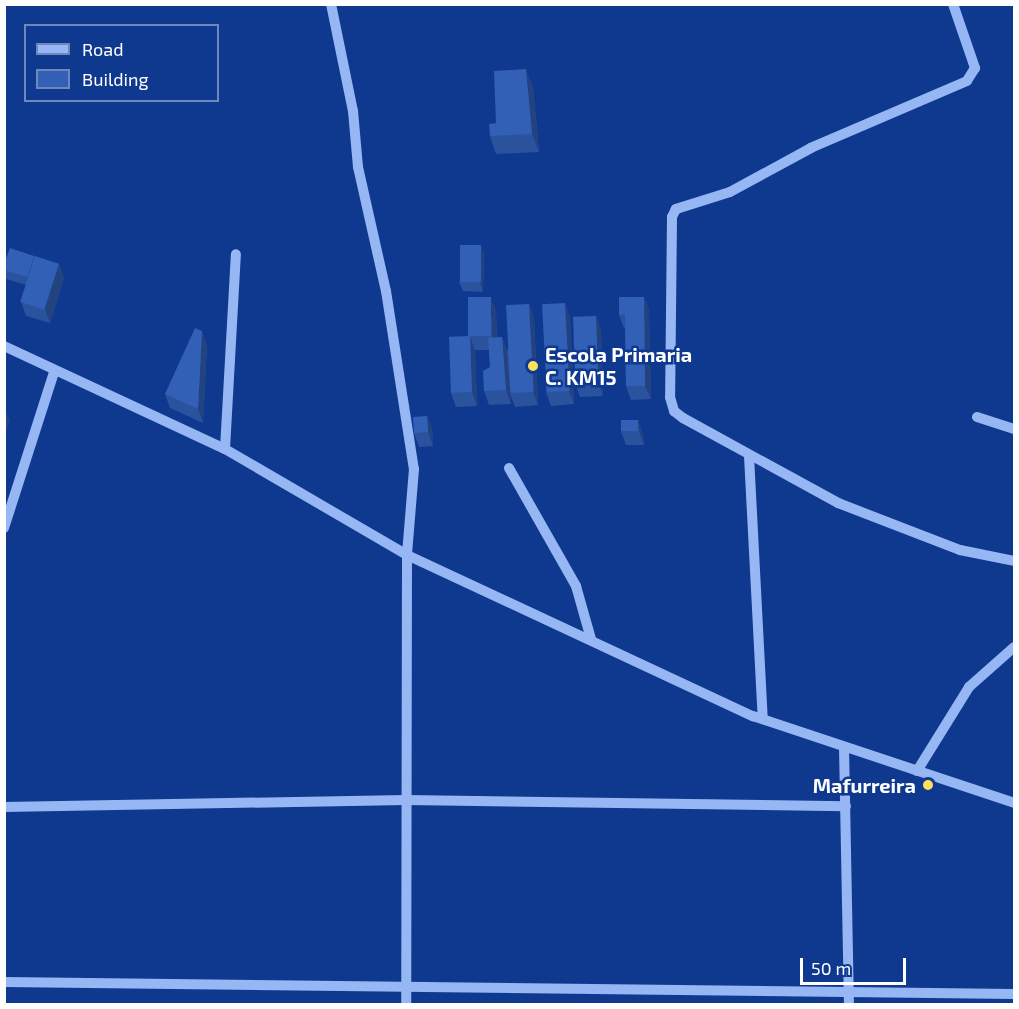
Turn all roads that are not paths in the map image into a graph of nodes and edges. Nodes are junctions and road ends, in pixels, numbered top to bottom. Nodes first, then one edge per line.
1 (331, 4) edge
2 (953, 4) edge
3 (236, 254) dead end
4 (4, 346) edge
5 (54, 372) junction
6 (977, 417) dead end
7 (1014, 429) edge
8 (225, 449) junction
9 (749, 456) junction
10 (509, 468) dead end
11 (4, 528) edge
12 (408, 555) junction
13 (1014, 561) edge
14 (591, 639) junction
15 (1014, 647) edge
16 (763, 719) junction
17 (844, 747) junction
18 (917, 771) junction
19 (406, 800) junction
20 (1014, 803) edge
21 (846, 806) junction
22 (4, 807) edge
23 (4, 982) edge
24 (406, 985) junction
25 (848, 989) junction
26 (1014, 994) edge
27 (406, 1005) edge
28 (849, 1005) edge

1 - 12 street
2 - 9 street
3 - 8 street
4 - 5 street
5 - 8 street
5 - 11 street
6 - 7 street
8 - 12 street
9 - 13 street
9 - 16 street
10 - 14 street
12 - 14 street
12 - 19 street
14 - 16 street
15 - 18 street
16 - 17 street
17 - 18 street
17 - 21 street
18 - 20 street
19 - 21 street
19 - 22 street
19 - 24 street
21 - 25 street
23 - 24 street
24 - 25 street
24 - 27 street
25 - 26 street
25 - 28 street

